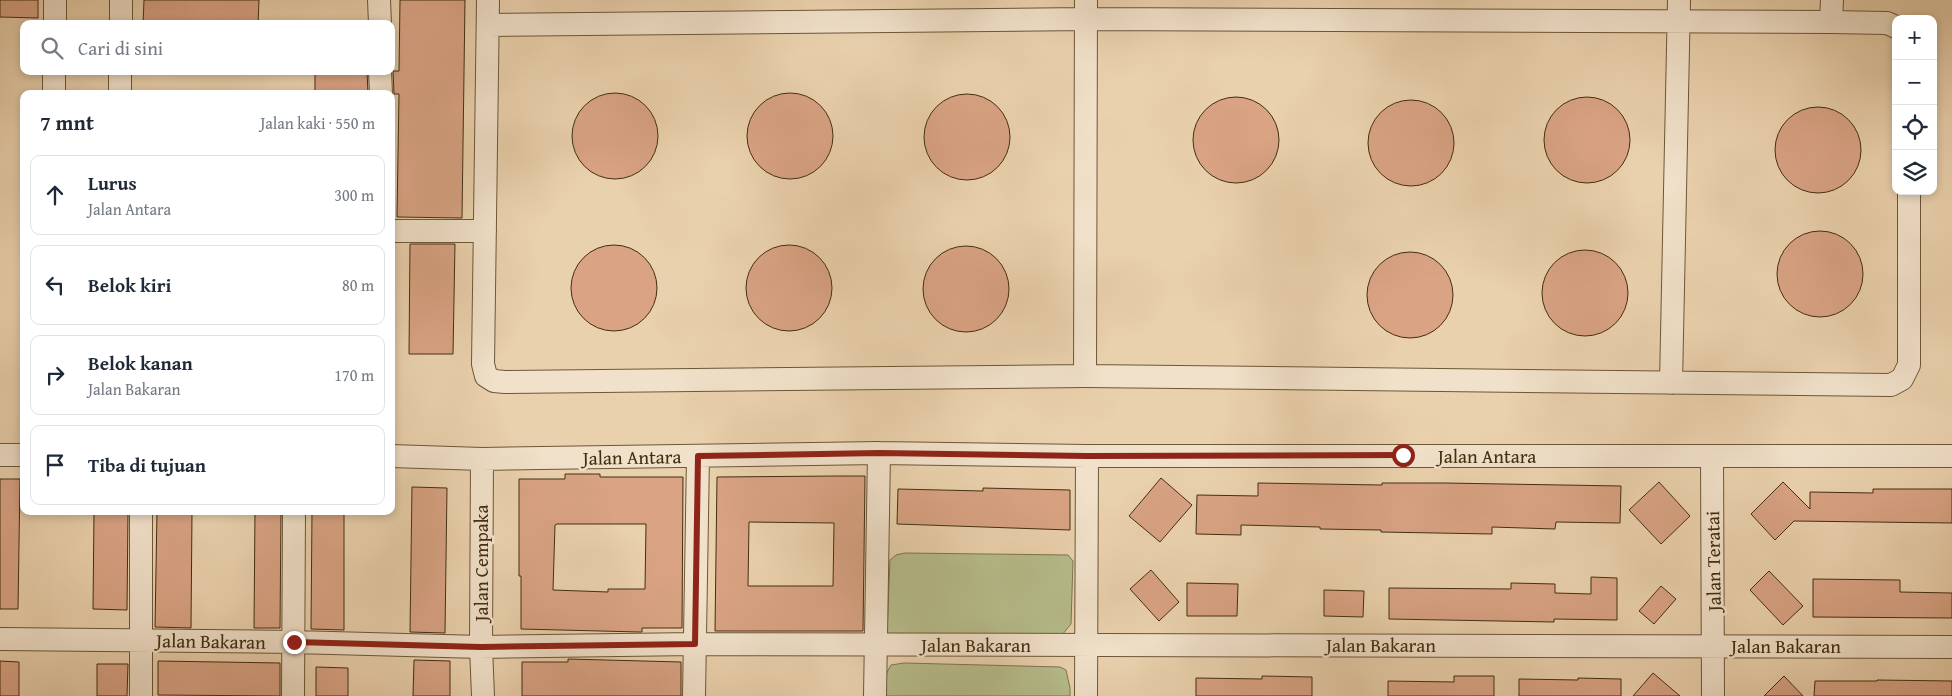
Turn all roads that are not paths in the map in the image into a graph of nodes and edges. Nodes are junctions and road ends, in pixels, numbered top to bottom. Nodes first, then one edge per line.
1 (55, 0) edge
2 (121, 0) edge
3 (379, 0) edge
4 (488, 0) edge
5 (1085, 9) edge
6 (1679, 10) edge
7 (1832, 11) edge
8 (55, 20) edge
9 (121, 20) edge
10 (380, 20) edge
11 (488, 25) junction
12 (1892, 25) edge
13 (54, 75) edge
14 (120, 75) edge
15 (380, 75) edge
16 (54, 90) edge
17 (120, 90) edge
18 (381, 90) edge
19 (1909, 195) edge
20 (485, 230) junction
21 (395, 231) edge
22 (1085, 376) junction
23 (1671, 383) junction
24 (879, 453) junction
25 (0, 455) edge
26 (20, 455) edge
27 (395, 456) edge
28 (698, 456) junction
29 (1087, 456) junction
30 (1952, 456) edge
31 (1712, 457) junction
32 (482, 459) junction
33 (141, 515) edge
34 (294, 515) edge
35 (0, 639) edge
36 (142, 641) junction
37 (294, 642) junction
38 (695, 644) junction
39 (876, 645) junction
40 (1087, 645) junction
41 (1714, 646) junction
42 (481, 647) junction
43 (1952, 647) edge
44 (141, 696) edge
45 (293, 696) edge
46 (483, 696) edge
47 (694, 696) edge
48 (875, 696) edge
49 (1086, 696) edge
50 (1713, 696) edge

1 - 8 street
2 - 9 street
3 - 10 street
4 - 11 street
5 - 6 street
5 - 11 street
5 - 22 street
6 - 7 street
6 - 23 street
7 - 12 street
11 - 20 street
13 - 16 street
14 - 17 street
15 - 18 street
19 - 23 street
20 - 21 street
20 - 22 street
22 - 23 street
24 - 28 street, Jalan Antara
24 - 29 street, Jalan Antara
24 - 39 street
25 - 26 street
27 - 32 street, Jalan Antara
28 - 32 street, Jalan Antara
28 - 38 street
29 - 31 street, Jalan Antara
29 - 40 street
30 - 31 street, Jalan Antara
31 - 41 street, Jalan Teratai
32 - 42 street, Jalan Cempaka
33 - 36 street
34 - 37 street
35 - 36 street, Jalan Bakaran
36 - 37 street, Jalan Bakaran
36 - 44 street
37 - 42 street, Jalan Bakaran
37 - 45 street
38 - 39 street, Jalan Bakaran
38 - 42 street, Jalan Bakaran
38 - 47 street
39 - 40 street, Jalan Bakaran
39 - 48 street
40 - 41 street, Jalan Bakaran
40 - 49 street
41 - 43 street, Jalan Bakaran
41 - 50 street, Jalan Teratai
42 - 46 street, Jalan Cempaka

